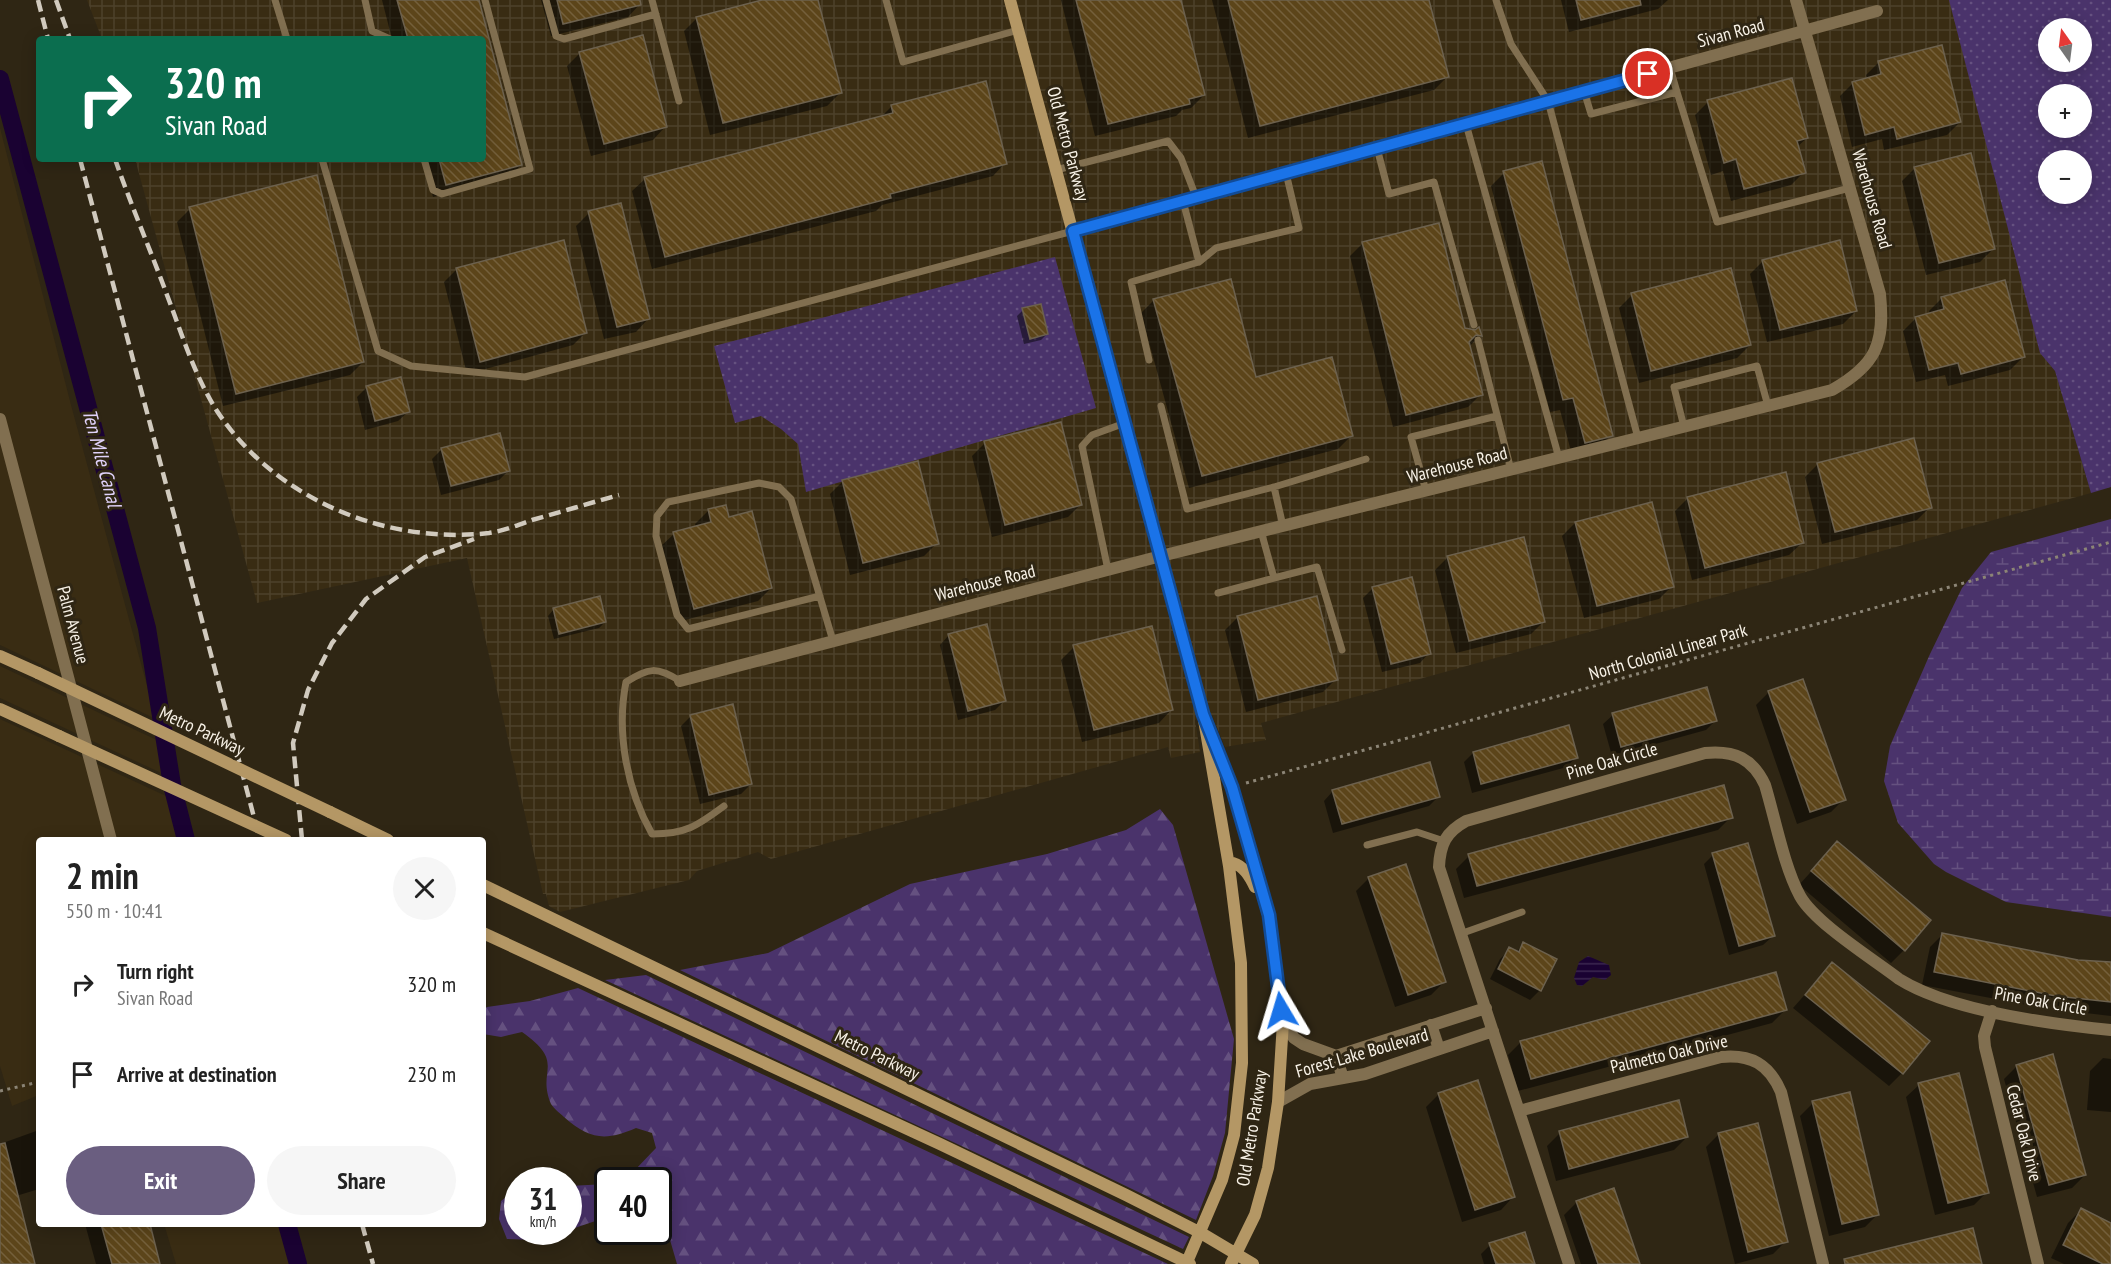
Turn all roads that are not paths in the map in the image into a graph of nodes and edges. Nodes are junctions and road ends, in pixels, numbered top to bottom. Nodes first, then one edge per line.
1 (275, 0) edge
2 (364, 0) edge
3 (485, 0) edge
4 (546, 0) edge
5 (652, 0) edge
6 (886, 0) edge
7 (1010, 0) edge
8 (1496, 0) edge
9 (1796, 0) edge
10 (1877, 11) dead end
11 (656, 14) junction
12 (1018, 30) junction
13 (1806, 31) junction
14 (286, 36) edge
15 (383, 36) edge
16 (1670, 68) junction
17 (1584, 92) junction
18 (1677, 92) junction
19 (1548, 101) junction
20 (679, 102) dead end
21 (1466, 124) junction
22 (1377, 148) junction
23 (323, 162) edge
24 (425, 162) edge
25 (1056, 170) junction
26 (1286, 173) junction
27 (1850, 188) junction
28 (1196, 197) junction
29 (1183, 201) junction
30 (1073, 231) junction
31 (1199, 262) junction
32 (1474, 325) dead end
33 (1478, 340) dead end
34 (1149, 360) dead end
35 (1161, 406) dead end
36 (1767, 406) junction
37 (1497, 416) junction
38 (0, 419) edge
39 (1125, 423) junction
40 (1684, 427) junction
41 (1638, 438) junction
42 (1559, 458) junction
43 (1366, 459) dead end
44 (1511, 470) junction
45 (1274, 487) junction
46 (1426, 491) junction
47 (1283, 526) junction
48 (1261, 531) junction
49 (1161, 556) junction
50 (1108, 570) junction
51 (1274, 578) junction
52 (1218, 593) dead end
53 (820, 596) junction
54 (833, 641) junction
55 (1342, 650) dead end
56 (0, 656) edge
57 (680, 681) joint
58 (0, 709) edge
59 (1203, 714) junction
60 (724, 806) dead end
61 (110, 837) edge
62 (279, 837) edge
63 (382, 837) edge
64 (1444, 841) junction
65 (1367, 845) dead end
66 (1229, 866) junction
67 (486, 886) edge
68 (1522, 912) dead end
69 (1269, 915) junction
70 (486, 934) edge
71 (1460, 934) junction
72 (1486, 1008) junction
73 (1992, 1011) junction
74 (1283, 1022) junction
75 (1431, 1025) junction
76 (2111, 1030) edge
77 (1493, 1031) junction
78 (1439, 1049) junction
79 (1336, 1056) junction
80 (1343, 1078) junction
81 (1278, 1102) junction
82 (1519, 1111) junction
83 (1201, 1233) junction
84 (1233, 1260) edge
85 (1189, 1263) edge
86 (1253, 1264) edge
87 (1569, 1264) edge
88 (1823, 1264) edge
89 (2038, 1264) edge

1 - 14 lane
2 - 15 lane
3 - 24 lane
4 - 11 lane
5 - 11 lane
6 - 12 lane
7 - 12 main road, Old Metro Parkway
8 - 19 lane
9 - 13 street, Warehouse Road
10 - 13 street, Sivan Road
11 - 20 lane
12 - 25 main road, Old Metro Parkway
13 - 16 street, Sivan Road
13 - 27 street, Warehouse Road
16 - 17 street, Sivan Road
16 - 18 lane
17 - 18 lane
17 - 19 street, Sivan Road
18 - 27 lane
19 - 21 street, Sivan Road
19 - 41 lane
21 - 22 street, Sivan Road
21 - 42 lane
22 - 26 street, Sivan Road
22 - 32 lane
23 - 30 lane
25 - 28 lane
25 - 30 main road, Old Metro Parkway
26 - 28 street, Sivan Road
26 - 31 lane
27 - 36 street, Warehouse Road
28 - 29 street, Sivan Road
29 - 30 street, Sivan Road
29 - 31 lane
30 - 39 main road, Old Metro Parkway
31 - 34 lane
33 - 37 lane
35 - 45 lane
36 - 40 street, Warehouse Road
36 - 40 lane
37 - 44 lane
37 - 46 lane
38 - 61 street, Palm Avenue
39 - 49 main road, Old Metro Parkway
39 - 50 lane
40 - 41 street, Warehouse Road
41 - 42 street, Warehouse Road
42 - 44 street, Warehouse Road
43 - 45 lane
44 - 46 street, Warehouse Road
45 - 47 lane
46 - 47 street, Warehouse Road
47 - 48 street, Warehouse Road
48 - 49 street, Warehouse Road
48 - 51 lane
49 - 50 street, Warehouse Road
49 - 59 main road, Old Metro Parkway
50 - 54 street, Warehouse Road
51 - 52 lane
51 - 55 lane
53 - 53 lane
53 - 54 lane
54 - 57 street, Warehouse Road
56 - 63 main road, Metro Parkway, bridge
57 - 60 lane
58 - 62 main road, bridge
59 - 66 main road, Old Metro Parkway
59 - 69 main road, Old Metro Parkway
64 - 65 lane
64 - 71 street
64 - 73 street, Pine Oak Circle
66 - 69 main road
66 - 83 main road, Old Metro Parkway
67 - 83 main road, Metro Parkway
68 - 71 lane
69 - 74 main road, Old Metro Parkway
70 - 85 main road
71 - 72 street
72 - 75 street, Forest Lake Boulevard
72 - 77 street
73 - 76 street, Pine Oak Circle
73 - 89 street, Cedar Oak Drive
74 - 79 street, Forest Lake Boulevard
74 - 81 main road, Old Metro Parkway
75 - 78 street
75 - 79 street, Forest Lake Boulevard
77 - 78 street, Forest Lake Boulevard
77 - 82 street
78 - 80 street, Forest Lake Boulevard
79 - 80 street
80 - 81 street, Forest Lake Boulevard
81 - 84 main road, Old Metro Parkway
82 - 87 street
82 - 88 street, Palmetto Oak Drive
83 - 84 main road, Metro Parkway
83 - 85 main road, Old Metro Parkway
84 - 86 main road, Metro Parkway

